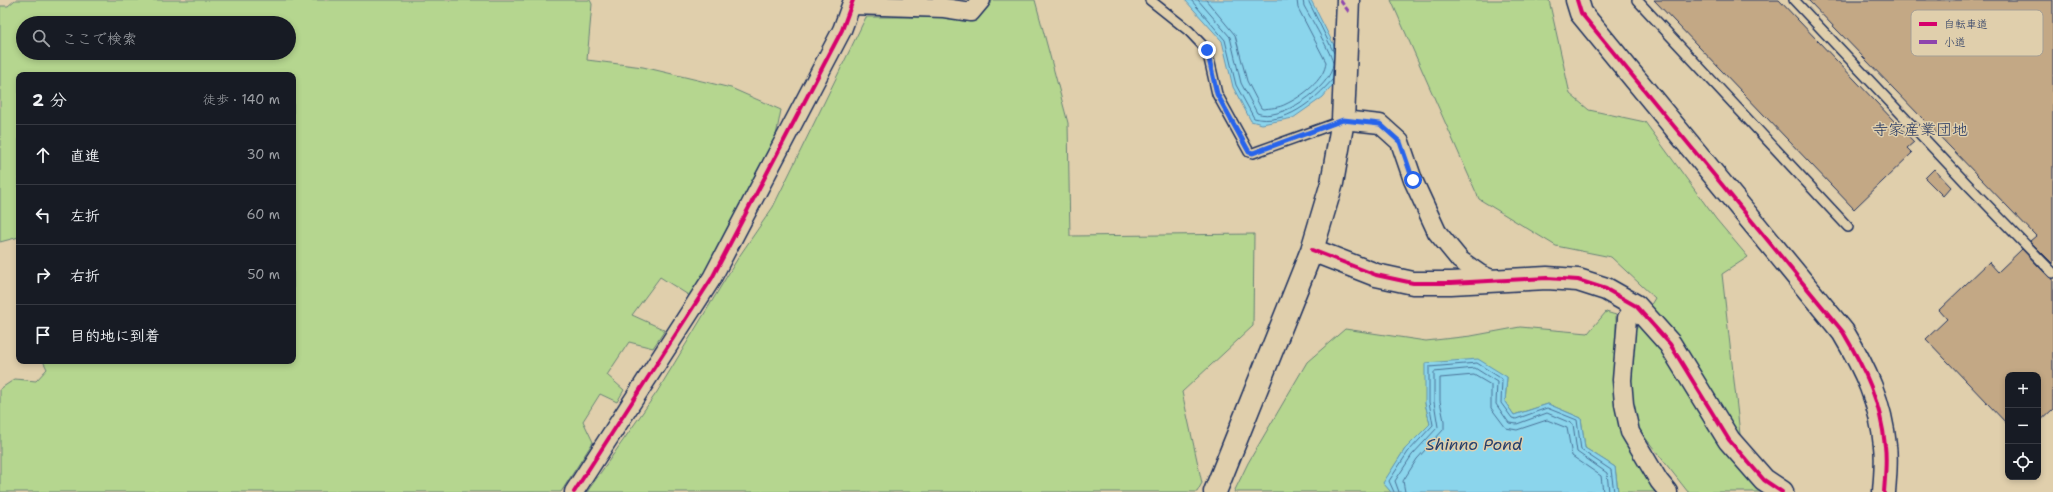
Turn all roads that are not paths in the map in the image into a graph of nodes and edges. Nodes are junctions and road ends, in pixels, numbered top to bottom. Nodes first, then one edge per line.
1 (981, 0) edge
2 (1150, 0) edge
3 (1348, 0) edge
4 (1577, 0) edge
5 (1637, 0) edge
6 (1794, 0) edge
7 (852, 3) edge
8 (1343, 120) junction
9 (1848, 227) dead end
10 (1312, 250) junction
11 (2053, 273) edge
12 (1496, 281) junction
13 (1636, 306) junction
14 (574, 492) edge
15 (1215, 492) edge
16 (1668, 492) edge
17 (1782, 492) edge
18 (1884, 492) edge

1 - 7 street
2 - 8 lane
3 - 8 street
4 - 18 street
5 - 9 lane
6 - 11 lane
7 - 14 street
8 - 10 street
8 - 12 street
10 - 12 street
10 - 15 street
12 - 13 street
13 - 16 street
13 - 17 street

